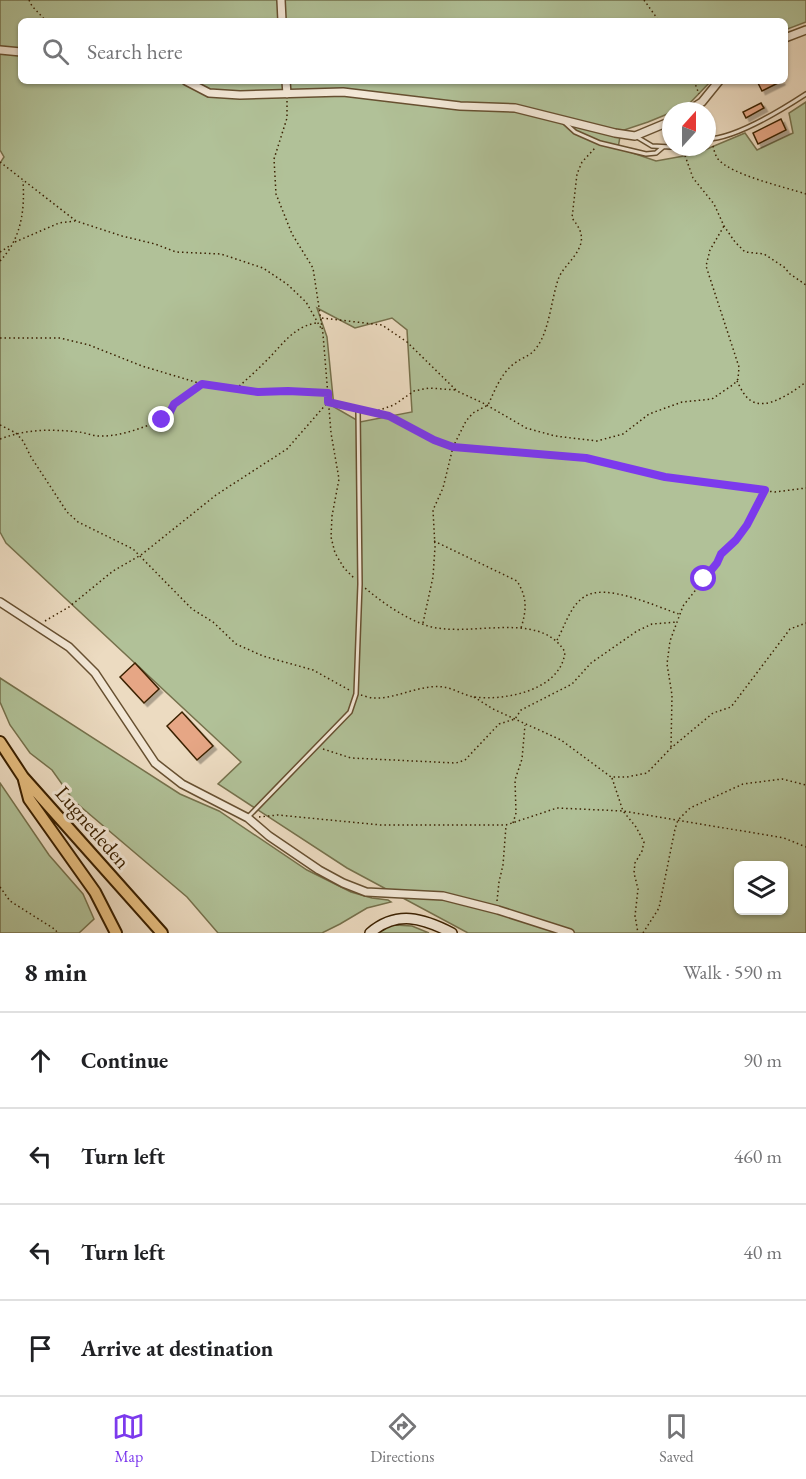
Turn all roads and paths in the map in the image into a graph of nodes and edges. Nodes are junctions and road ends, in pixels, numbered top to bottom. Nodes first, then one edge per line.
1 (29, 0) edge
2 (281, 0) edge
3 (644, 0) edge
4 (43, 18) edge
5 (282, 18) edge
6 (657, 18) edge
7 (806, 30) edge
8 (788, 37) edge
9 (0, 50) edge
10 (18, 52) edge
11 (192, 84) edge
12 (286, 84) edge
13 (695, 84) edge
14 (717, 84) edge
15 (287, 94) junction
16 (806, 94) edge
17 (702, 102) joint
18 (559, 118) junction
19 (662, 125) edge
20 (635, 136) junction
21 (716, 137) edge
22 (600, 142) junction
23 (662, 147) edge
24 (662, 148) edge
25 (716, 154) edge
26 (685, 156) edge
27 (0, 162) edge
28 (23, 180) junction
29 (806, 194) edge
30 (76, 221) junction
31 (724, 226) junction
32 (13, 243) junction
33 (0, 252) edge
34 (0, 261) edge
35 (799, 280) junction
36 (806, 281) edge
37 (806, 285) edge
38 (321, 318) junction
39 (317, 323) junction
40 (323, 334) junction
41 (0, 338) edge
42 (736, 381) junction
43 (806, 382) edge
44 (202, 384) junction
45 (236, 389) junction
46 (457, 390) junction
47 (328, 393) junction
48 (328, 402) junction
49 (488, 405) junction
50 (358, 410) junction
51 (372, 412) junction
52 (0, 425) edge
53 (16, 433) junction
54 (0, 439) edge
55 (453, 447) junction
56 (806, 488) edge
57 (765, 490) junction
58 (434, 541) junction
59 (141, 555) junction
60 (360, 584) junction
61 (0, 602) edge
62 (680, 615) junction
63 (677, 622) junction
64 (806, 623) edge
65 (423, 624) junction
66 (38, 627) junction
67 (521, 628) junction
68 (556, 641) junction
69 (356, 694) junction
70 (473, 697) junction
71 (515, 719) junction
72 (525, 724) junction
73 (0, 742) edge
74 (316, 747) junction
75 (671, 748) junction
76 (23, 777) junction
77 (611, 777) junction
78 (806, 785) edge
79 (623, 811) junction
80 (248, 818) junction
81 (678, 820) junction
82 (512, 823) junction
83 (506, 825) junction
84 (806, 847) edge
85 (0, 888) edge
86 (498, 910) junction
87 (106, 913) junction
88 (57, 933) edge
89 (108, 933) edge
90 (116, 933) edge
91 (162, 933) edge
92 (370, 933) edge
93 (452, 933) edge
94 (570, 933) edge
95 (638, 933) edge
96 (643, 933) edge

1 - 4 path
2 - 5 street
3 - 6 path
7 - 8 street
9 - 10 street
11 - 15 street
12 - 15 street
13 - 17 path
14 - 17 street
15 - 18 street
15 - 38 path
16 - 21 lane
18 - 20 street
18 - 22 lane
19 - 20 street
20 - 23 lane
22 - 24 lane
22 - 49 path
25 - 29 path
26 - 31 path
27 - 28 path
28 - 30 path
28 - 32 path
30 - 32 path
30 - 39 path
31 - 35 path
31 - 42 path
32 - 33 path
32 - 34 path
35 - 36 path
35 - 37 path
38 - 40 path
38 - 46 path
39 - 40 path
39 - 45 path
40 - 47 path
41 - 44 path
42 - 43 path
42 - 49 path
44 - 45 path
44 - 53 path
45 - 47 path
46 - 49 path
46 - 51 path
47 - 48 path
48 - 50 path
48 - 59 path
48 - 60 path
49 - 55 path
50 - 51 path
50 - 60 lane
51 - 55 path
52 - 53 path
53 - 54 path
53 - 59 path
55 - 57 path
55 - 58 path
56 - 57 path
57 - 62 path
58 - 65 path
58 - 67 path
59 - 66 path
59 - 69 path
60 - 65 path
60 - 69 lane
61 - 66 street
62 - 63 path
62 - 68 path
63 - 71 path
63 - 75 path
64 - 75 path
65 - 67 path
66 - 80 street
67 - 68 path
68 - 70 path
69 - 70 path
69 - 74 lane
70 - 71 path
71 - 72 path
71 - 74 path
72 - 77 path
72 - 82 path
73 - 76 highway, Lugnetleden
74 - 80 lane
75 - 77 path
76 - 87 highway
76 - 91 highway, Lugnetleden
77 - 79 path
78 - 81 path
79 - 81 path
79 - 82 path
79 - 95 path
80 - 83 path
80 - 86 street
81 - 84 path
81 - 96 path
82 - 83 path
83 - 86 path
85 - 88 path
86 - 94 street
87 - 89 main road
87 - 90 highway
92 - 93 main road

